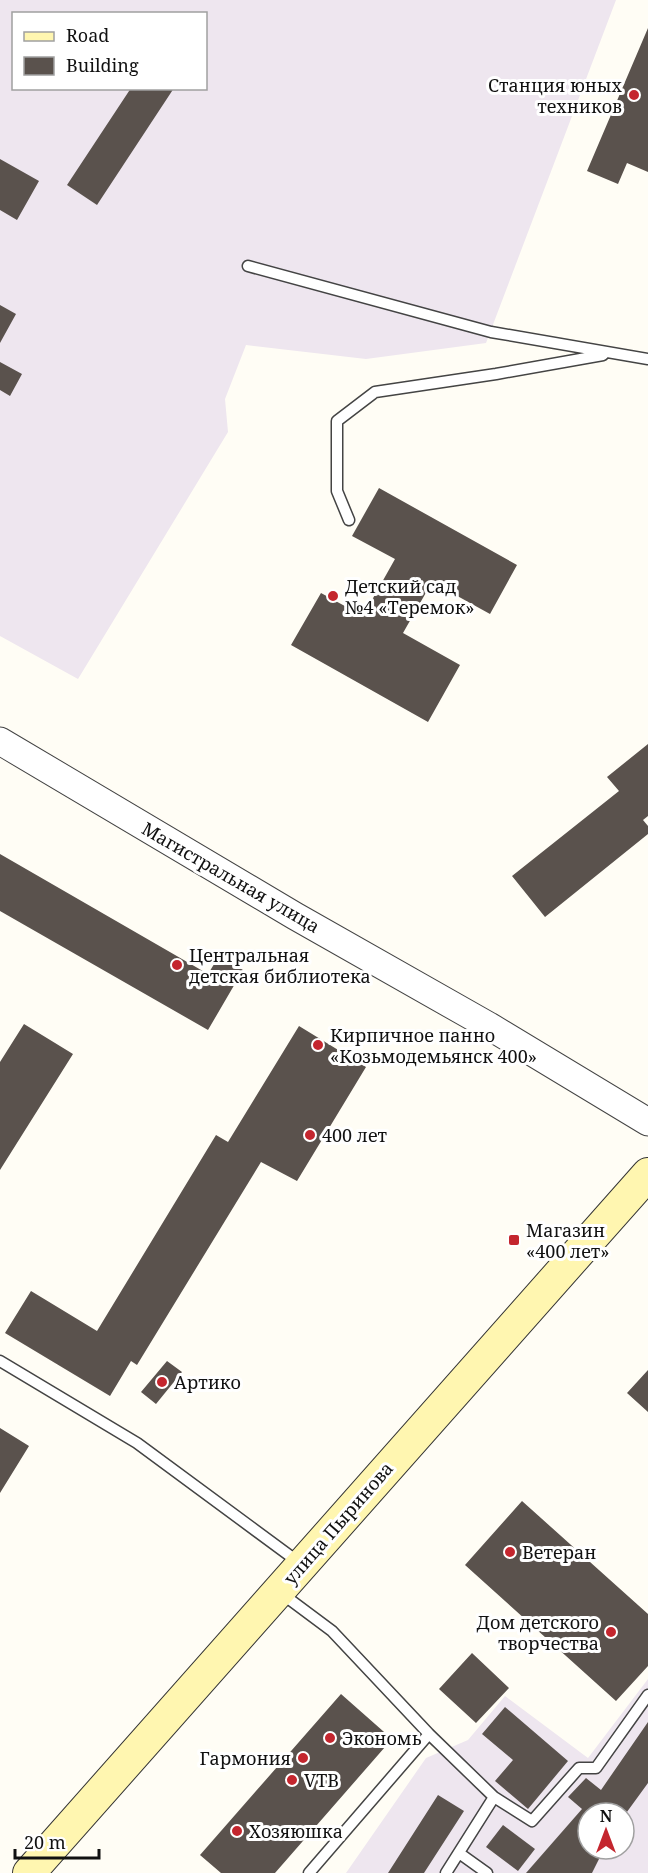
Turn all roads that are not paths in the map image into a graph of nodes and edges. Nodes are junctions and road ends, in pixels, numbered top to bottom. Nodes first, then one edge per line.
1 (248, 266) dead end
2 (613, 353) junction
3 (648, 359) edge
4 (350, 520) dead end
5 (0, 741) edge
6 (648, 1122) edge
7 (648, 1174) edge
8 (0, 1362) edge
9 (302, 1565) junction
10 (279, 1591) junction
11 (648, 1695) edge
12 (429, 1734) junction
13 (494, 1797) junction
14 (459, 1853) junction
15 (29, 1873) edge
16 (309, 1873) edge
17 (446, 1873) edge
18 (487, 1873) edge

1 - 2 lane
2 - 3 lane
2 - 4 lane
5 - 6 street, Магистральная улица
7 - 9 main road, улица Пыринова
8 - 9 lane
9 - 10 main road, улица Пыринова
10 - 12 lane
10 - 15 main road, улица Пыринова
11 - 13 lane
12 - 13 lane
12 - 16 lane
13 - 14 lane
14 - 17 lane
14 - 18 lane

